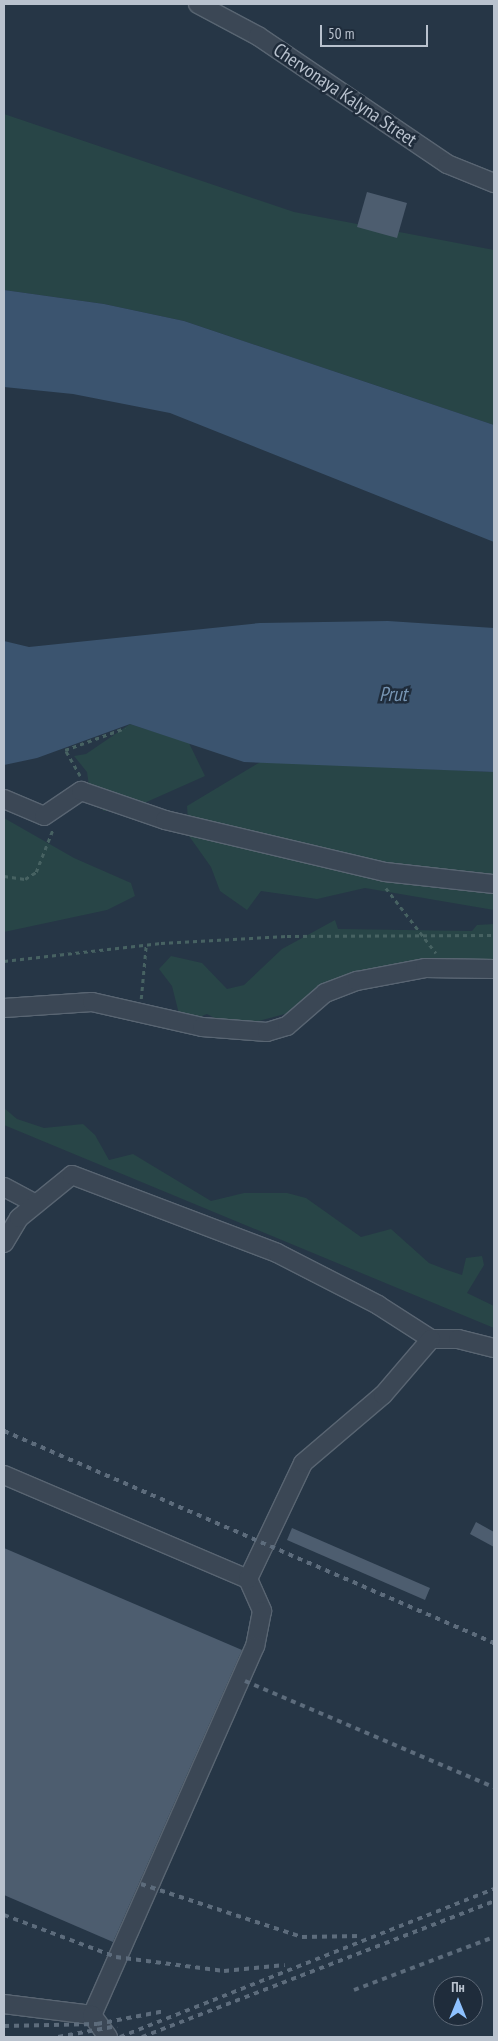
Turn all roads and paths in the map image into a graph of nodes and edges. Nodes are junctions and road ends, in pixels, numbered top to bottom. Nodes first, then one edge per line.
1 (198, 4) edge
2 (494, 183) edge
3 (4, 799) edge
4 (371, 869) junction
5 (494, 884) edge
6 (494, 935) edge
7 (423, 936) junction
8 (146, 944) junction
9 (4, 961) edge
10 (448, 968) junction
11 (494, 969) edge
12 (4, 1008) edge
13 (140, 1010) junction
14 (4, 1187) edge
15 (36, 1204) junction
16 (4, 1244) edge
17 (430, 1339) junction
18 (494, 1348) edge
19 (4, 1475) edge
20 (248, 1579) junction
21 (4, 2004) edge
22 (92, 2015) junction
23 (108, 2037) edge

1 - 2 street, Chervonaya Kalyna Street
3 - 4 street
4 - 5 street
4 - 7 path
6 - 7 path
7 - 8 path
7 - 10 path
8 - 9 path
8 - 13 path
10 - 11 street
10 - 13 street
12 - 13 street
14 - 15 street
15 - 16 street
15 - 17 street
17 - 18 street
17 - 20 street
19 - 20 street
20 - 22 street
21 - 22 street
22 - 23 street

